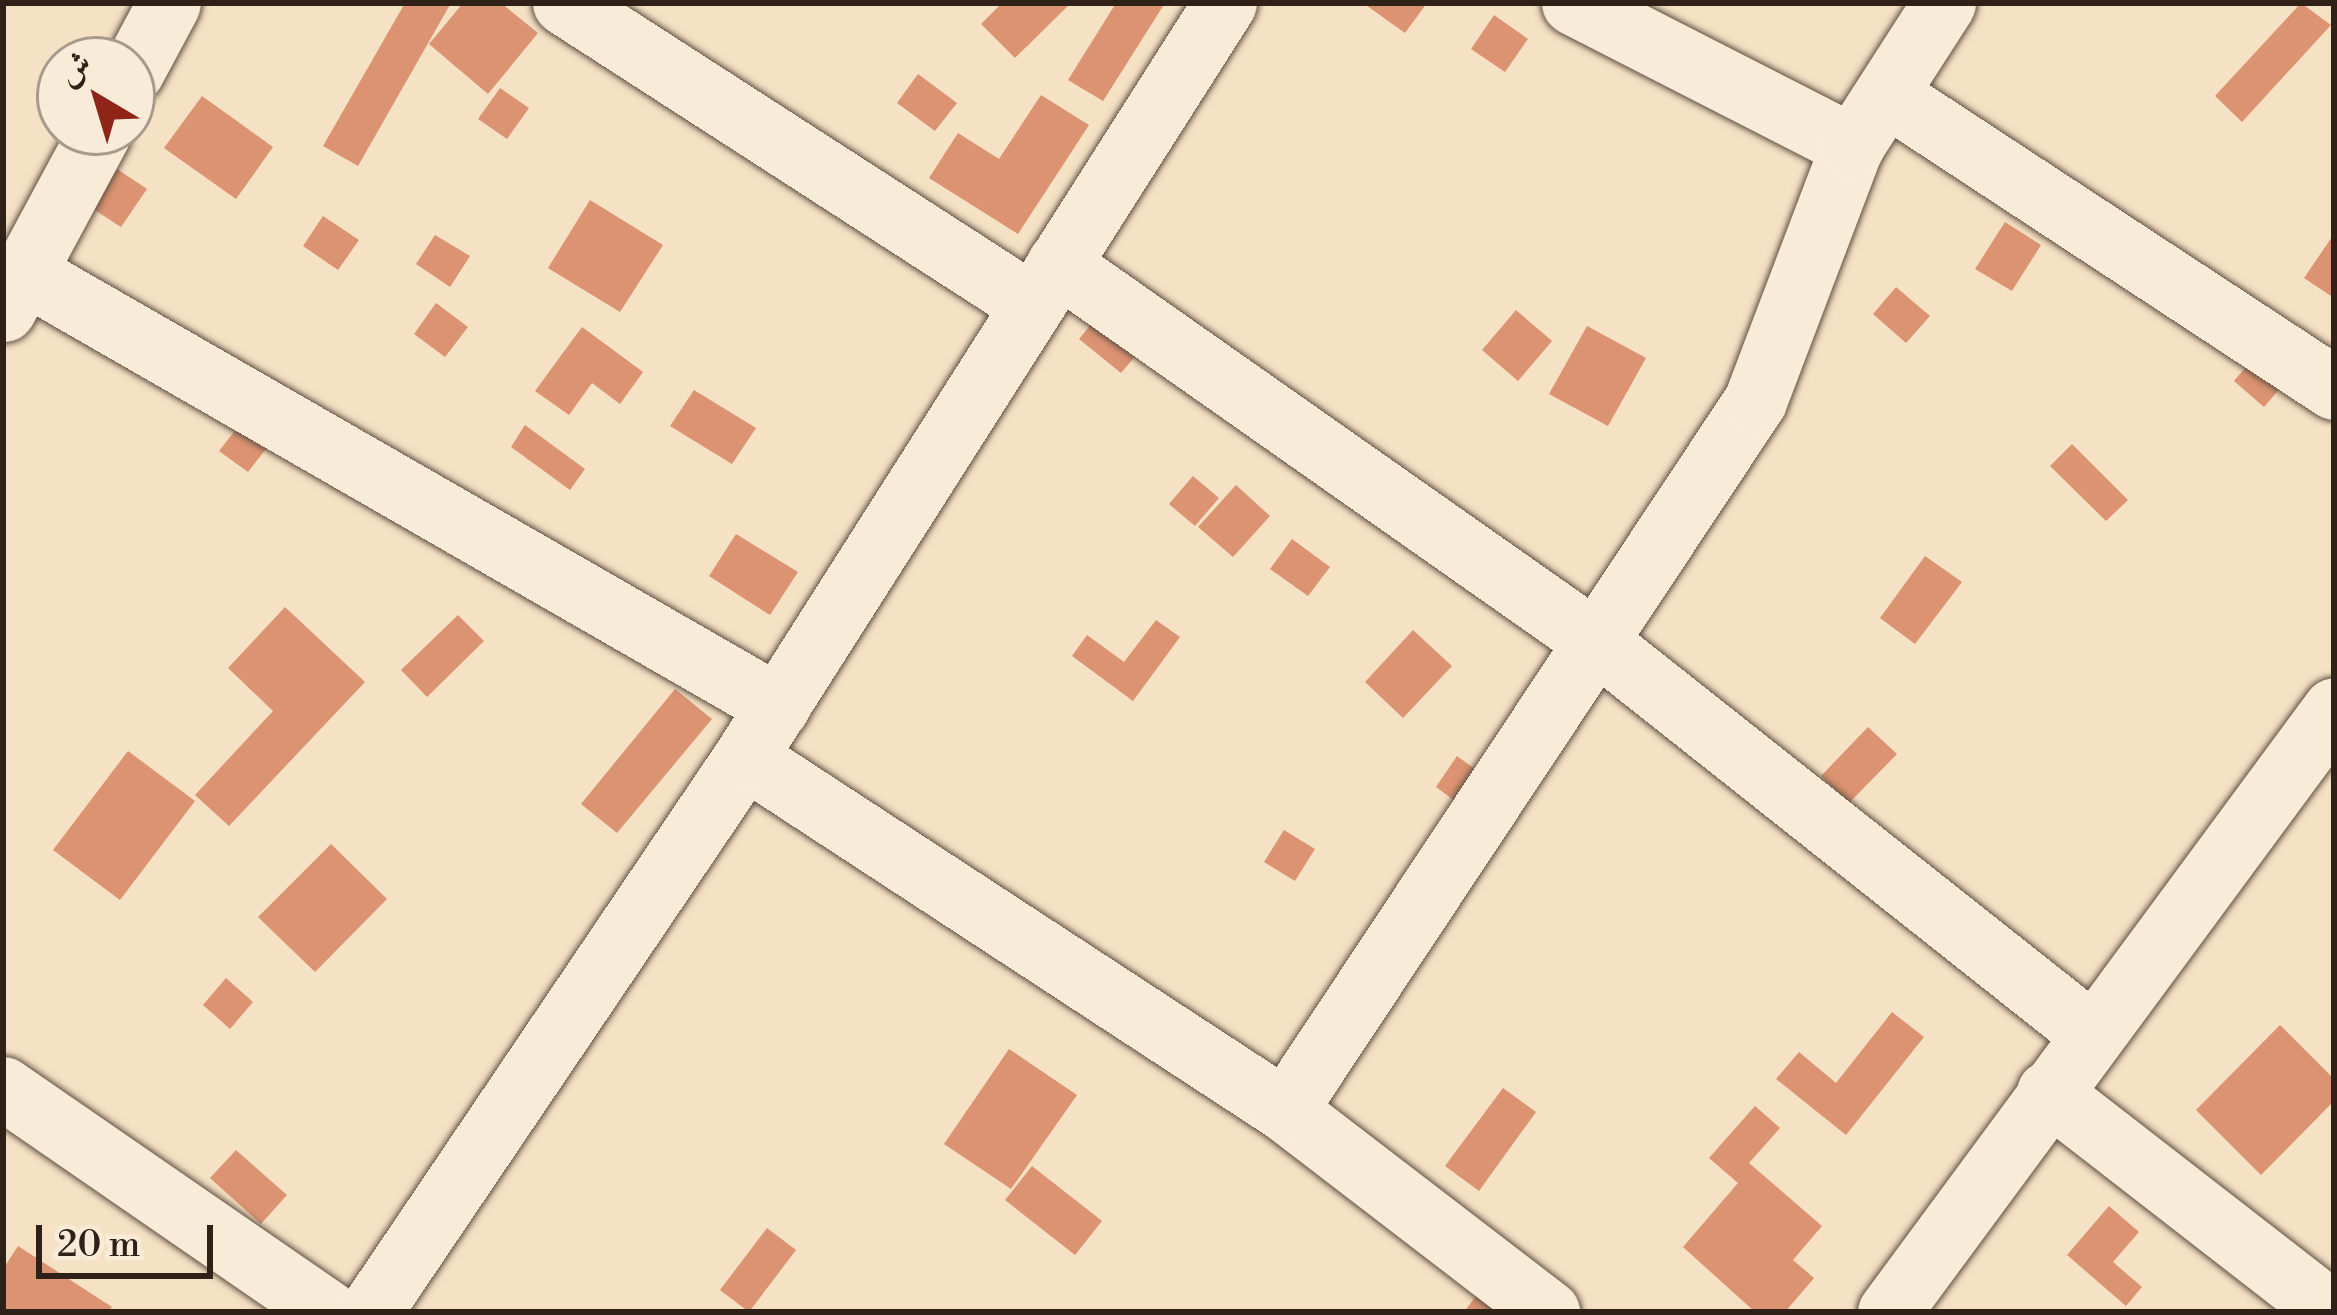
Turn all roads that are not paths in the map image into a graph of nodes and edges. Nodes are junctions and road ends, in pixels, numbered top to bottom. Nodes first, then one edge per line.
1 (169, 3) edge
2 (564, 3) edge
3 (1225, 3) edge
4 (1574, 3) edge
5 (1943, 3) edge
6 (151, 36) edge
7 (1886, 94) junction
8 (1852, 146) junction
9 (86, 156) edge
10 (1045, 285) junction
11 (10, 291) edge
12 (2334, 388) edge
13 (1602, 646) junction
14 (2334, 709) edge
15 (762, 732) junction
16 (2092, 1034) junction
17 (3, 1088) edge
18 (2048, 1092) junction
19 (1285, 1110) junction
20 (328, 1312) edge
21 (370, 1312) edge
22 (1548, 1312) edge
23 (1889, 1312) edge
24 (2332, 1312) edge

1 - 6 street
2 - 10 street
3 - 10 street
4 - 8 street
5 - 7 street
7 - 8 street
7 - 12 street
8 - 13 street
9 - 11 street
10 - 13 street
10 - 15 street
11 - 15 street
13 - 16 street
13 - 19 street
14 - 16 street
15 - 19 street
15 - 21 street
16 - 18 street
17 - 20 street
18 - 23 street
18 - 24 street
19 - 22 street

